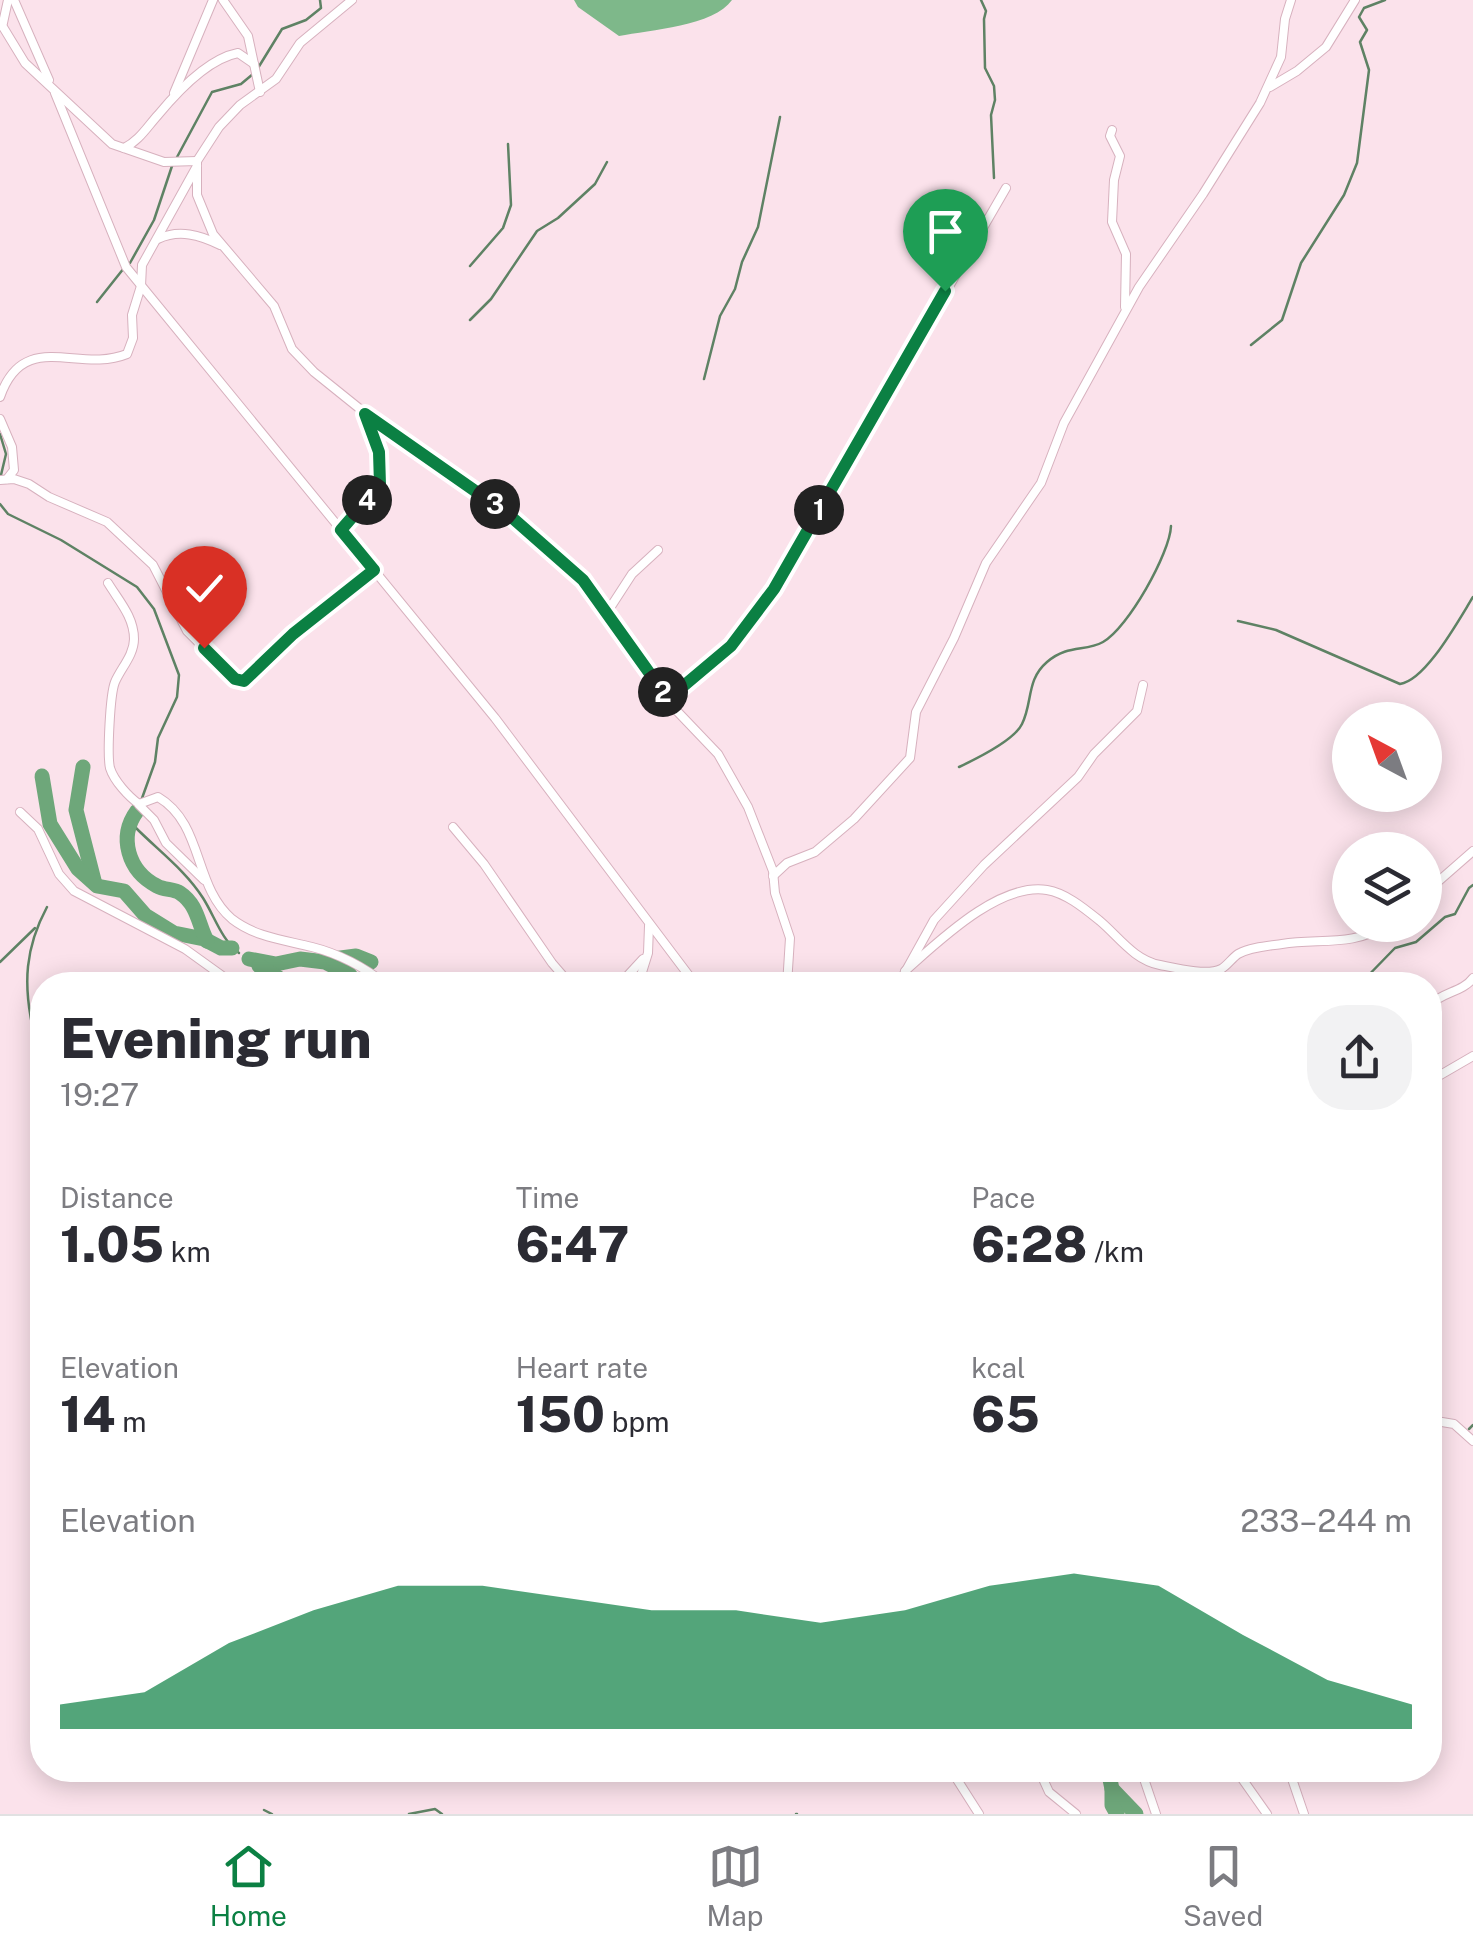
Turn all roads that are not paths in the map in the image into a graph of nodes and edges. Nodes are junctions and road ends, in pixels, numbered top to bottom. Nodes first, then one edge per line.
1 (11, 0) edge
2 (213, 0) edge
3 (222, 0) edge
4 (352, 0) edge
5 (1291, 0) edge
6 (1355, 0) edge
7 (2, 23) edge
8 (254, 64) junction
9 (52, 85) junction
10 (1266, 90) junction
11 (260, 92) junction
12 (172, 98) junction
13 (1112, 130) dead end
14 (124, 148) junction
15 (196, 163) junction
16 (1006, 188) dead end
17 (154, 241) junction
18 (224, 248) junction
19 (141, 286) junction
20 (1124, 311) junction
21 (0, 397) edge
22 (365, 414) junction
23 (0, 418) edge
24 (3, 480) edge
25 (341, 530) junction
26 (658, 550) dead end
27 (374, 570) junction
28 (108, 583) dead end
29 (608, 611) junction
30 (1143, 685) dead end
31 (668, 699) junction
32 (137, 804) junction
33 (20, 812) dead end
34 (453, 827) dead end
35 (1473, 851) edge
36 (773, 876) junction
37 (1442, 878) edge
38 (204, 880) junction
39 (649, 926) junction
40 (1332, 940) edge
41 (648, 953) junction
42 (905, 971) joint
43 (219, 972) edge
44 (369, 972) edge
45 (560, 972) edge
46 (631, 972) edge
47 (642, 972) edge
48 (686, 972) edge
49 (788, 972) edge
50 (1473, 978) edge
51 (1442, 996) edge
52 (1473, 1056) edge
53 (1442, 1074) edge
54 (1442, 1422) edge
55 (1473, 1440) edge
56 (959, 1782) edge
57 (1044, 1782) edge
58 (1145, 1782) edge
59 (1244, 1782) edge
60 (1294, 1782) edge
61 (979, 1814) edge
62 (1076, 1814) edge
63 (1156, 1814) edge
64 (1266, 1814) edge
65 (1304, 1814) edge

1 - 7 street
1 - 9 street
2 - 12 street
3 - 8 street
4 - 11 street
5 - 10 street
6 - 10 street
7 - 9 street
8 - 11 street
8 - 12 street
9 - 14 street
9 - 19 street
10 - 20 street
11 - 15 street
12 - 14 street
13 - 20 street
14 - 15 street
15 - 17 street
15 - 18 street
16 - 31 street
17 - 18 street
17 - 19 street
18 - 22 street
19 - 21 street
19 - 25 street
20 - 36 street
22 - 25 street
22 - 29 street
23 - 24 street
24 - 27 street
25 - 27 street
26 - 29 street
27 - 39 street
28 - 32 street
29 - 31 street
30 - 42 street
31 - 36 street
32 - 38 street
32 - 38 street
33 - 43 street
34 - 45 street
35 - 37 street
36 - 49 street
38 - 44 street
39 - 41 street
39 - 48 street
40 - 42 street
41 - 46 street
41 - 47 street
50 - 51 street
52 - 53 street
54 - 55 street
56 - 61 street
57 - 62 street
58 - 63 street
59 - 64 street
60 - 65 street

